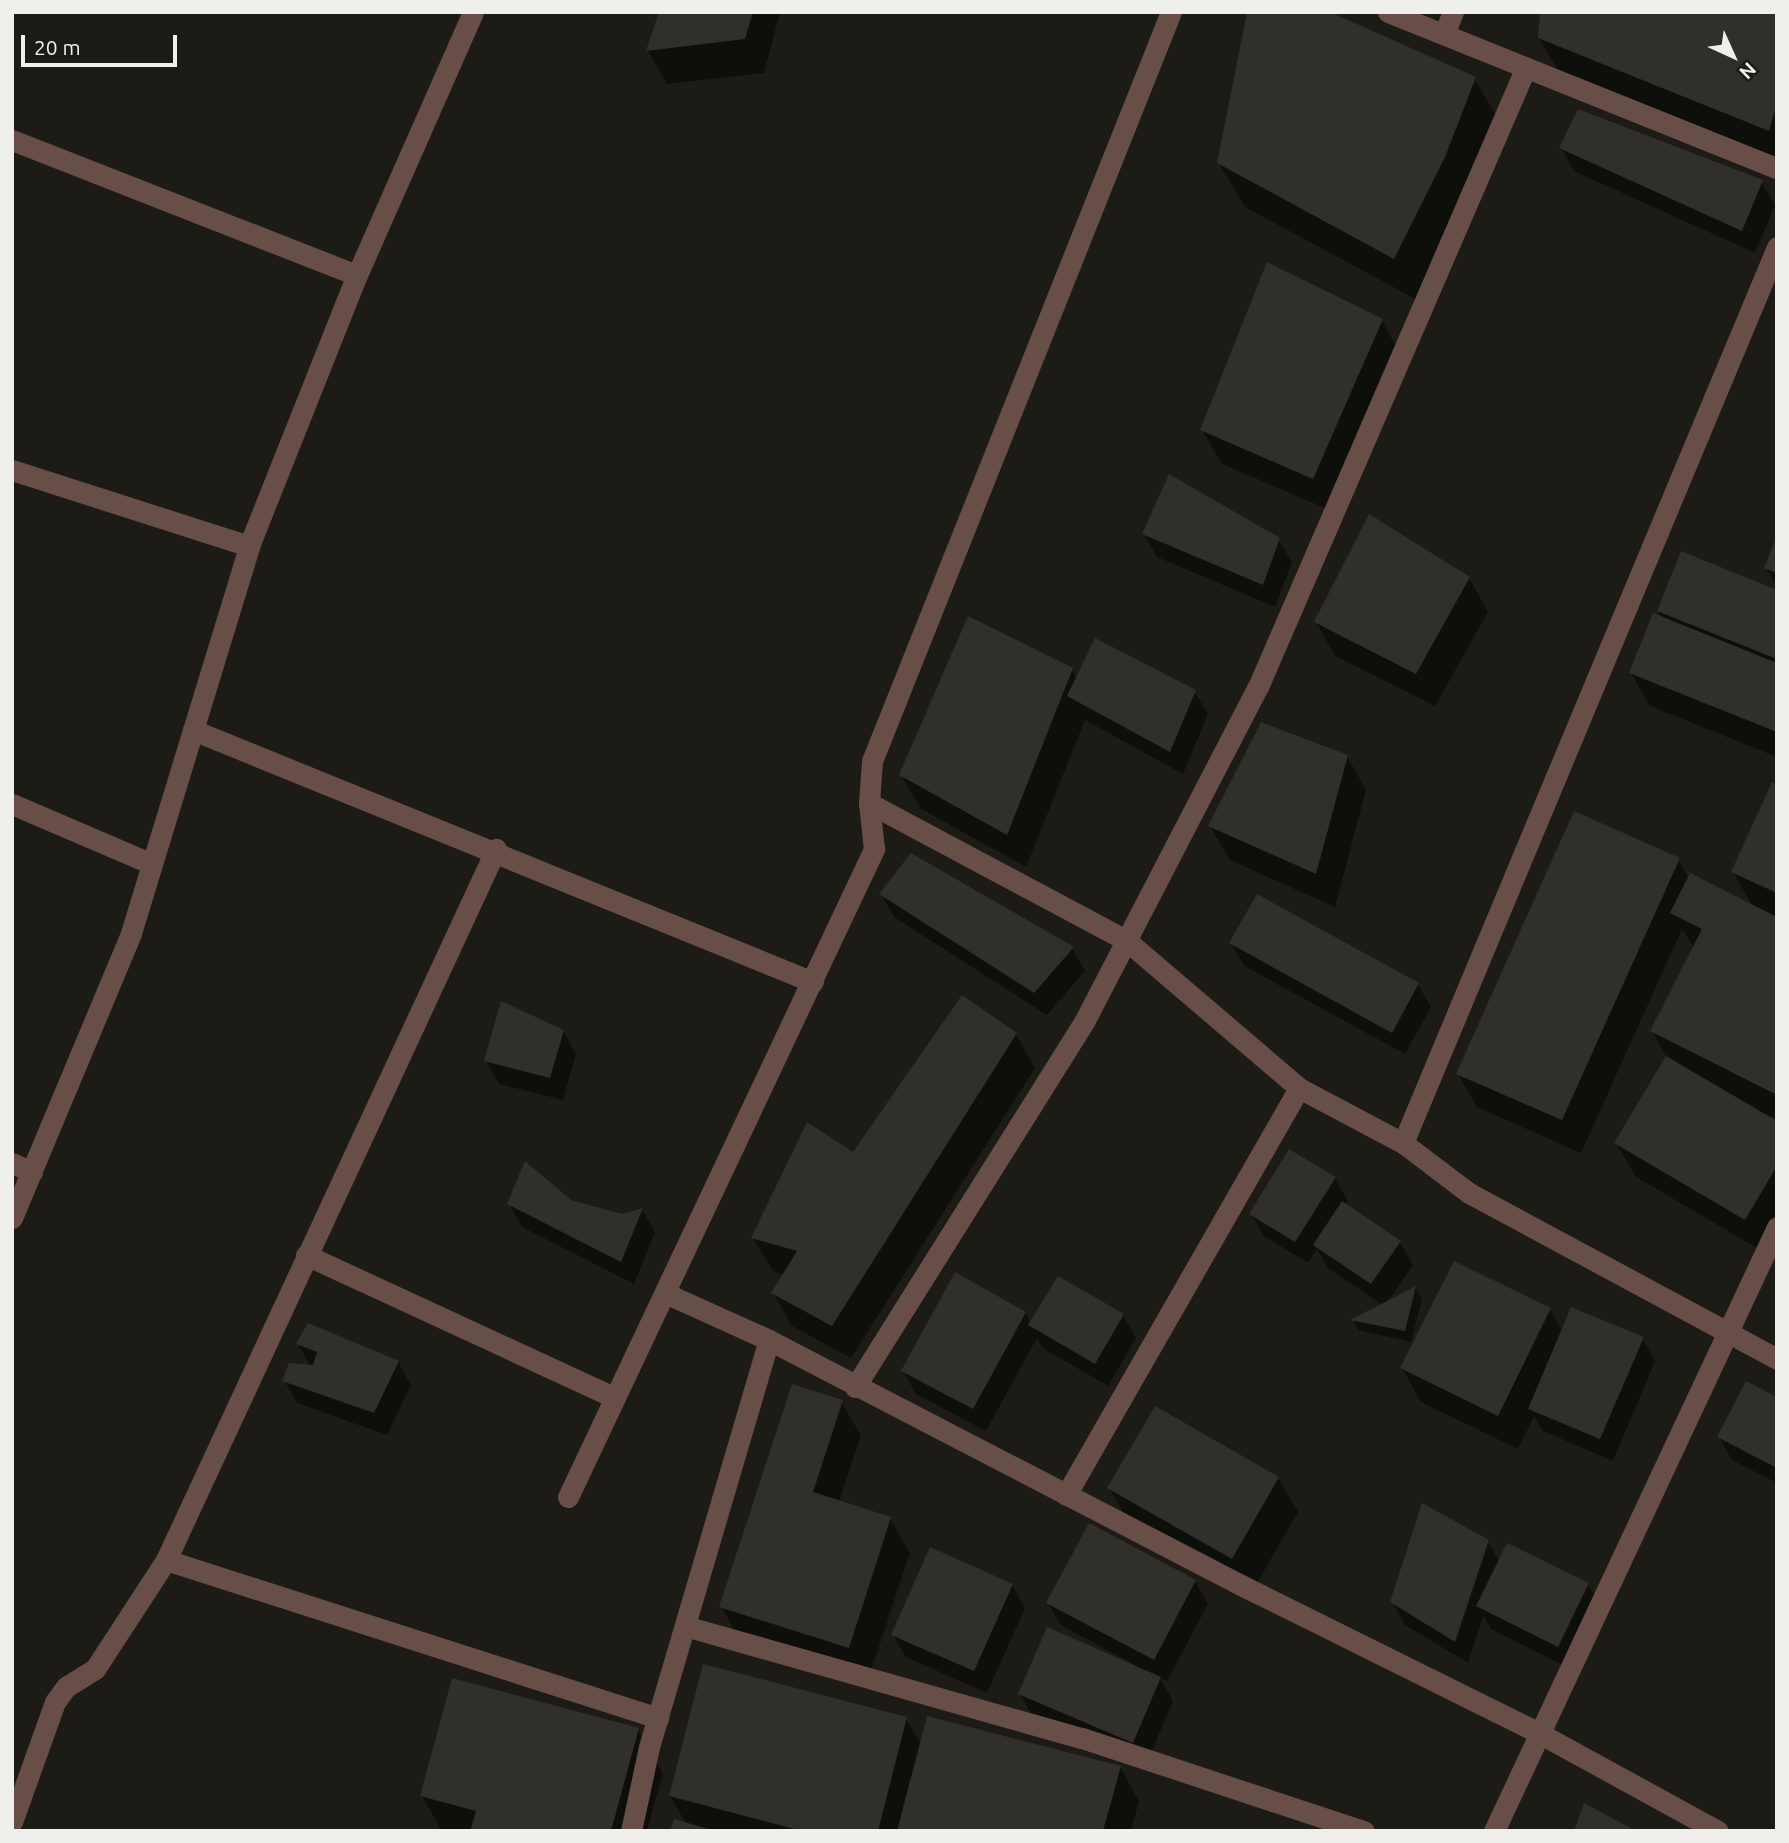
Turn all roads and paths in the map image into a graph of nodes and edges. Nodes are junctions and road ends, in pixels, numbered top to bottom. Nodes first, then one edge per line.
1 (473, 12) edge
2 (1171, 12) edge
3 (1388, 12) edge
4 (1453, 12) edge
5 (1444, 34) junction
6 (1526, 67) junction
7 (12, 140) edge
8 (1777, 168) edge
9 (1777, 247) edge
10 (357, 275) junction
11 (12, 470) edge
12 (249, 546) junction
13 (192, 730) junction
14 (869, 803) junction
15 (12, 804) edge
16 (496, 849) junction
17 (152, 864) junction
18 (1128, 941) junction
19 (813, 982) junction
20 (1299, 1087) junction
21 (1403, 1143) junction
22 (22, 1168) edge
23 (12, 1219) edge
24 (1777, 1227) edge
25 (306, 1255) junction
26 (665, 1293) junction
27 (1726, 1334) junction
28 (769, 1340) junction
29 (1777, 1359) edge
30 (855, 1387) junction
31 (615, 1398) junction
32 (1066, 1495) junction
33 (568, 1497) dead end
34 (166, 1560) junction
35 (685, 1626) junction
36 (658, 1718) junction
37 (1537, 1732) junction
38 (12, 1822) edge
39 (631, 1831) edge
40 (1364, 1831) edge
41 (1494, 1831) edge
42 (1718, 1831) edge

1 - 10 street
2 - 14 street
3 - 5 street
4 - 5 street
5 - 6 street
6 - 8 street
6 - 18 street
7 - 10 street
9 - 21 street
10 - 12 street
11 - 12 street
12 - 13 street
13 - 16 street
13 - 17 street
14 - 18 street
14 - 19 street
15 - 17 street
16 - 19 street
16 - 25 street
17 - 22 street
18 - 20 street
18 - 30 street
19 - 26 street
20 - 21 street
20 - 32 street
21 - 27 street
22 - 23 street
24 - 27 street
25 - 31 street
25 - 34 street
26 - 28 street
26 - 31 street
27 - 29 street
27 - 37 street
28 - 30 street
28 - 35 street
30 - 32 street
31 - 33 street
32 - 37 street
34 - 36 street
34 - 38 street
35 - 36 street
35 - 40 street
36 - 39 street
37 - 41 street
37 - 42 street

